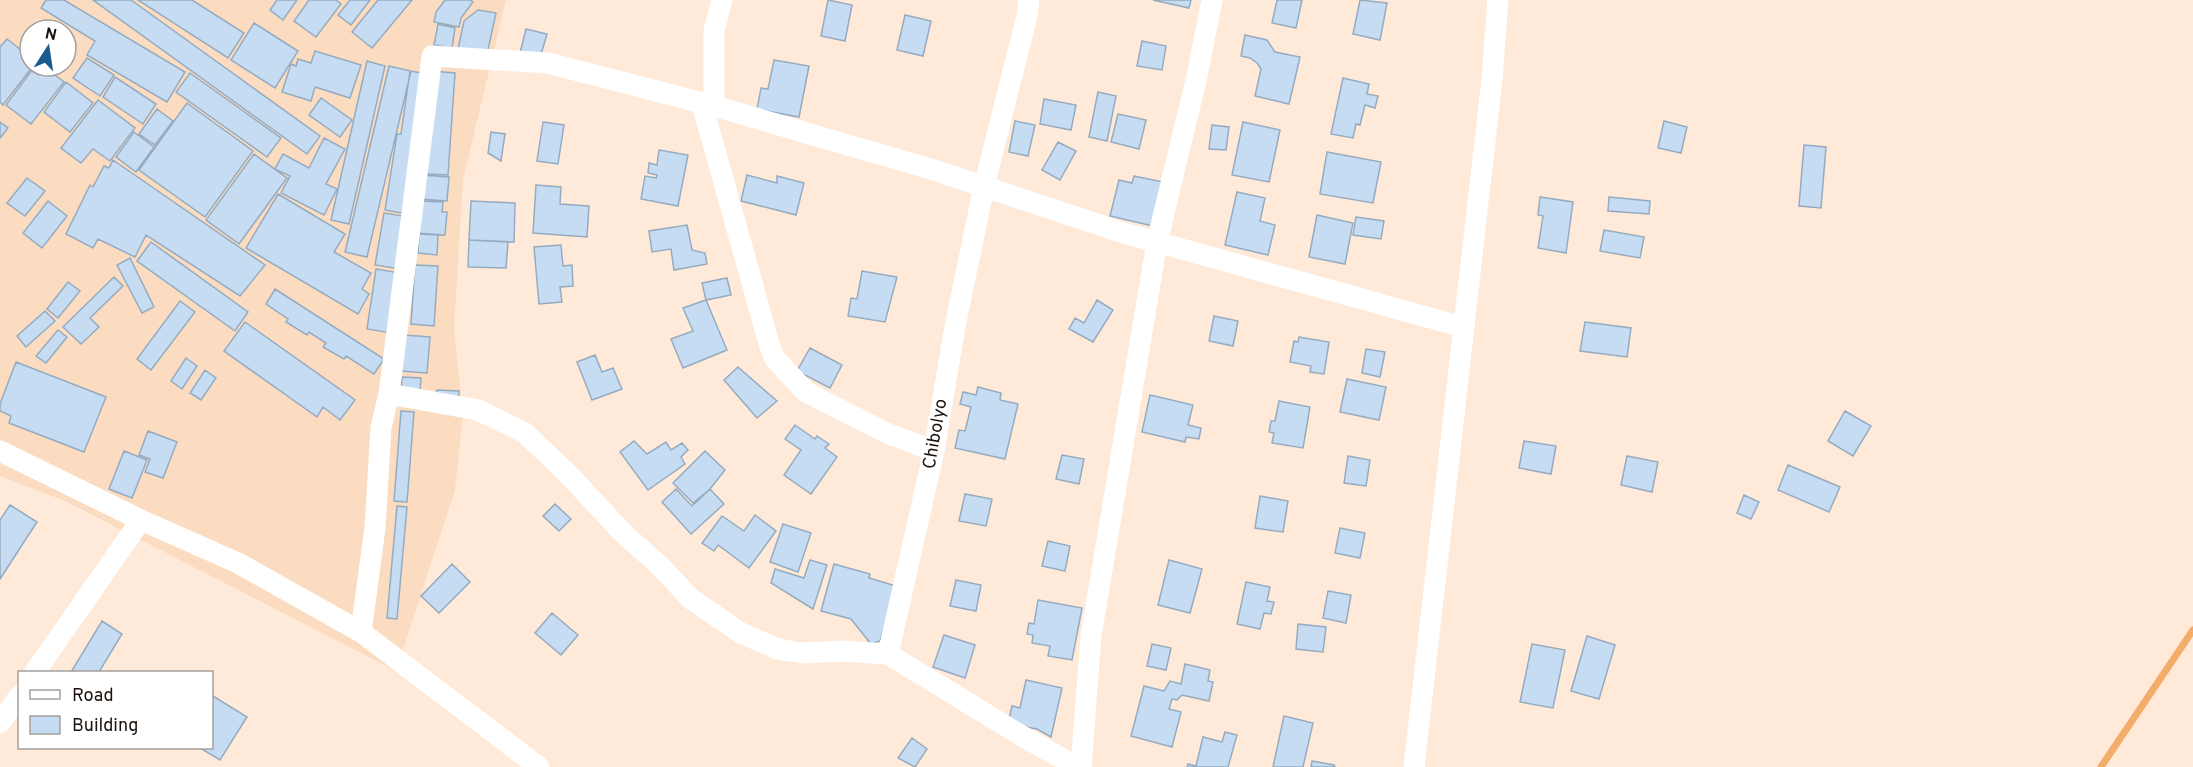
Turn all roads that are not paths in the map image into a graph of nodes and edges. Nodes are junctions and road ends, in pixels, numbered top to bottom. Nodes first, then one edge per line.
1 (1029, 0) edge
2 (1212, 0) edge
3 (1497, 0) edge
4 (716, 4) edge
5 (708, 105) junction
6 (984, 187) junction
7 (1157, 242) junction
8 (1463, 327) junction
9 (389, 394) junction
10 (0, 451) edge
11 (933, 451) junction
12 (141, 520) junction
13 (361, 632) junction
14 (888, 654) junction
15 (36, 671) edge
16 (18, 697) edge
17 (0, 723) edge
18 (540, 767) edge
19 (1079, 767) edge
20 (1413, 767) edge

1 - 6 street, Chibolyo
2 - 7 street
3 - 8 street
4 - 5 street
5 - 6 street
5 - 9 street
5 - 11 street
6 - 7 street
6 - 11 street, Chibolyo
7 - 8 street
7 - 19 street
8 - 20 street
9 - 13 street
9 - 14 street
10 - 12 street
11 - 14 street, Chibolyo
12 - 13 street
12 - 15 street
13 - 18 street
14 - 19 street
16 - 17 street

